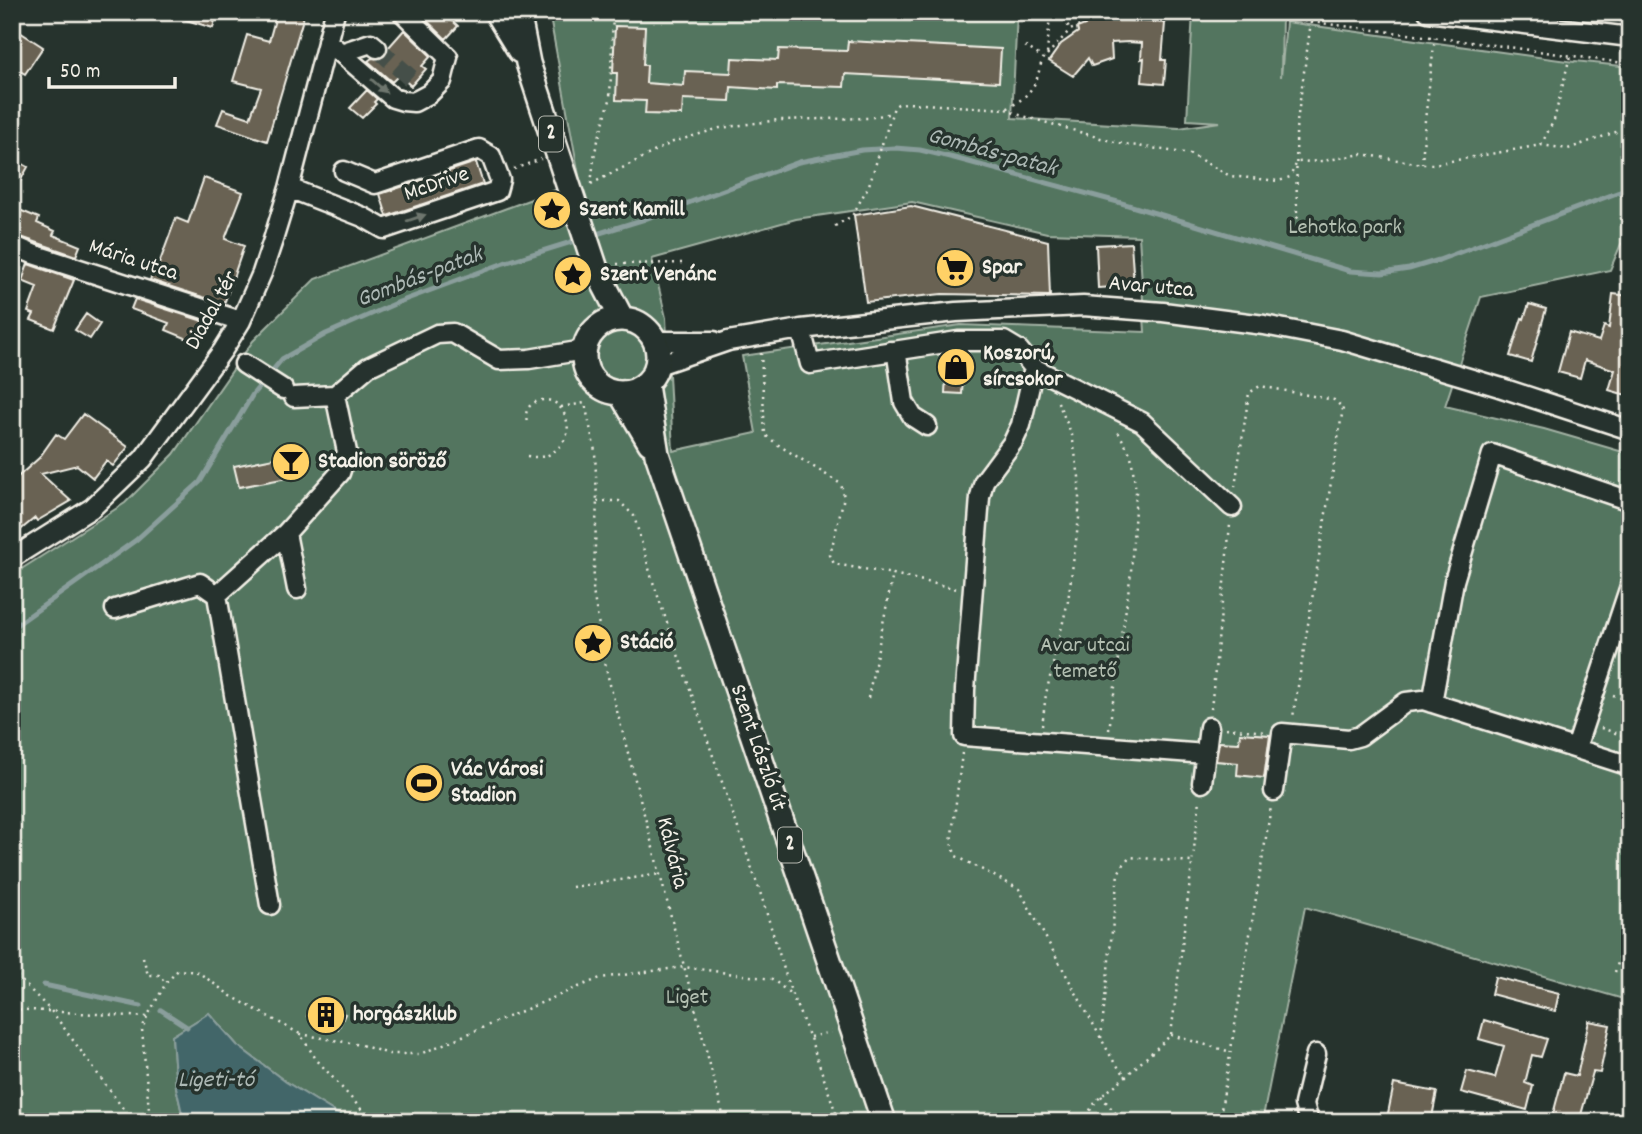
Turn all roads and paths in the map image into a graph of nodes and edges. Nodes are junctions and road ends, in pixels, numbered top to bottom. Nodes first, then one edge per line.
1 (335, 12) edge
2 (401, 12) edge
3 (496, 12) edge
4 (518, 12) edge
5 (613, 12) edge
6 (1050, 12) edge
7 (1062, 12) edge
8 (1114, 12) edge
9 (1428, 12) edge
10 (1297, 20) dead end
11 (1311, 22) junction
12 (1070, 30) junction
13 (1435, 37) junction
14 (1630, 37) edge
15 (1025, 46) dead end
16 (334, 47) junction
17 (377, 48) tunnel mouth
18 (1047, 55) junction
19 (1570, 56) junction
20 (1043, 58) junction
21 (528, 63) junction
22 (1630, 64) edge
23 (1006, 108) junction
24 (892, 113) junction
25 (1630, 127) edge
26 (1541, 145) junction
27 (541, 159) dead end
28 (1297, 162) junction
29 (1422, 164) junction
30 (344, 171) dead end
31 (498, 174) junction
32 (289, 188) junction
33 (835, 226) dead end
34 (1312, 230) dead end
35 (12, 244) edge
36 (684, 263) dead end
37 (606, 267) junction
38 (956, 312) junction
39 (622, 319) junction
40 (240, 321) junction
41 (597, 328) junction
42 (801, 329) junction
43 (760, 336) junction
44 (656, 341) junction
45 (728, 341) junction
46 (958, 341) junction
47 (584, 350) junction
48 (890, 351) junction
49 (244, 364) dead end
50 (658, 365) junction
51 (1040, 371) junction
52 (646, 385) junction
53 (621, 394) junction
54 (335, 395) junction
55 (1103, 403) junction
56 (561, 407) junction
57 (527, 421) dead end
58 (927, 426) dead end
59 (1630, 429) edge
60 (657, 454) junction
61 (527, 456) dead end
62 (597, 501) junction
63 (1630, 501) edge
64 (1232, 507) junction
65 (286, 533) junction
66 (12, 558) edge
67 (893, 574) junction
68 (1630, 586) edge
69 (297, 589) dead end
70 (973, 593) junction
71 (217, 595) junction
72 (114, 608) dead end
73 (868, 698) dead end
74 (1432, 703) junction
75 (1584, 722) junction
76 (1209, 727) junction
77 (1286, 734) junction
78 (964, 736) junction
79 (1630, 738) edge
80 (1040, 742) junction
81 (1106, 747) junction
82 (1576, 748) junction
83 (1206, 754) junction
84 (1630, 766) edge
85 (1202, 783) joint
86 (1274, 791) joint
87 (1192, 862) junction
88 (661, 874) junction
89 (572, 887) dead end
90 (270, 905) dead end
91 (1630, 926) edge
92 (143, 957) dead end
93 (684, 967) junction
94 (12, 971) edge
95 (1615, 972) dead end
96 (166, 983) junction
97 (792, 995) junction
98 (12, 1009) edge
99 (53, 1013) junction
100 (147, 1017) junction
101 (851, 1026) junction
102 (300, 1034) junction
103 (1171, 1035) junction
104 (810, 1038) junction
105 (1101, 1039) junction
106 (1231, 1052) junction
107 (1316, 1054) dead end
108 (1126, 1076) junction
109 (1101, 1096) junction
110 (128, 1122) edge
111 (150, 1122) edge
112 (375, 1122) edge
113 (725, 1122) edge
114 (839, 1122) edge
115 (884, 1122) edge
116 (1082, 1122) edge
117 (1123, 1122) edge
118 (1219, 1122) edge
119 (1309, 1122) edge

1 - 16 street, Diadal tér
16 -> 2 street
3 - 21 main road
4 - 21 main road, 2
5 - 24 path
6 - 18 path
7 - 12 path
8 - 12 path
9 - 14 street
10 - 11 path
11 - 13 path
11 - 28 path
12 - 18 path
13 - 19 path
13 - 29 path
15 - 20 path
16 - 17 street
16 - 32 street, Diadal tér
18 - 20 path
19 - 22 path
19 - 26 path
20 - 23 path
21 - 37 main road, 2
23 - 24 path
23 - 28 path
24 - 33 path
25 - 26 path
26 - 29 path
27 - 31 path
28 - 29 path
28 - 34 path
30 - 31 street, McDrive
32 -> 31 street, McDrive
32 - 40 street, Diadal tér
35 - 40 street, Mária utca
36 - 37 path
37 - 39 main road, 2
37 - 41 main road, 2
38 - 42 street, Avar utca
38 - 46 street
38 - 59 street, Avar utca
39 - 41 main road
39 - 44 main road
40 - 66 street, Diadal tér
41 - 47 main road
42 - 43 street, Avar utca
42 - 48 street
43 - 45 street, Avar utca
43 - 67 path
44 - 45 street
44 - 50 main road
45 - 50 street, Avar utca
46 - 48 street
46 - 51 street
47 - 53 main road
47 - 54 street
48 - 58 street
49 - 54 street
50 - 52 main road
51 - 55 street
51 - 70 street
51 - 80 path
52 - 53 main road
52 - 60 main road, 2
53 - 60 main road, 2
54 - 65 street
55 - 64 street
55 - 81 path
56 - 57 path
56 - 61 path
56 - 62 path, Kálvária
60 - 101 main road, Szent László út / 2
62 - 88 path, Kálvária
62 - 97 path
63 - 74 street
64 - 76 path
64 - 77 path
65 - 69 street
65 - 71 street
67 - 70 path
67 - 73 path
68 - 75 street
70 - 78 street
71 - 72 street
71 - 90 street
74 - 77 street
74 - 82 street
75 - 79 path
75 - 82 street
76 - 77 path
76 - 83 street
77 - 86 street
78 - 80 street
78 - 105 path
80 - 81 street
81 - 83 street
82 - 84 street
83 - 85 street
85 - 87 path
86 - 106 path
87 - 103 path
87 - 105 path
88 - 89 path
88 - 93 path, Kálvária
91 - 95 path
92 - 96 path
93 - 97 path
93 - 102 path
93 - 113 path, Kálvária
94 - 99 path
96 - 100 path
96 - 102 path
97 - 104 path
98 - 99 path
99 - 100 path
99 - 110 path
100 - 111 path
101 - 104 path
101 - 115 main road, Szent László út / 2
102 - 112 path
103 - 106 path
103 - 108 path
104 - 114 path
105 - 108 path
106 - 118 path
107 - 119 street
108 - 109 path
109 - 116 path
109 - 117 path

